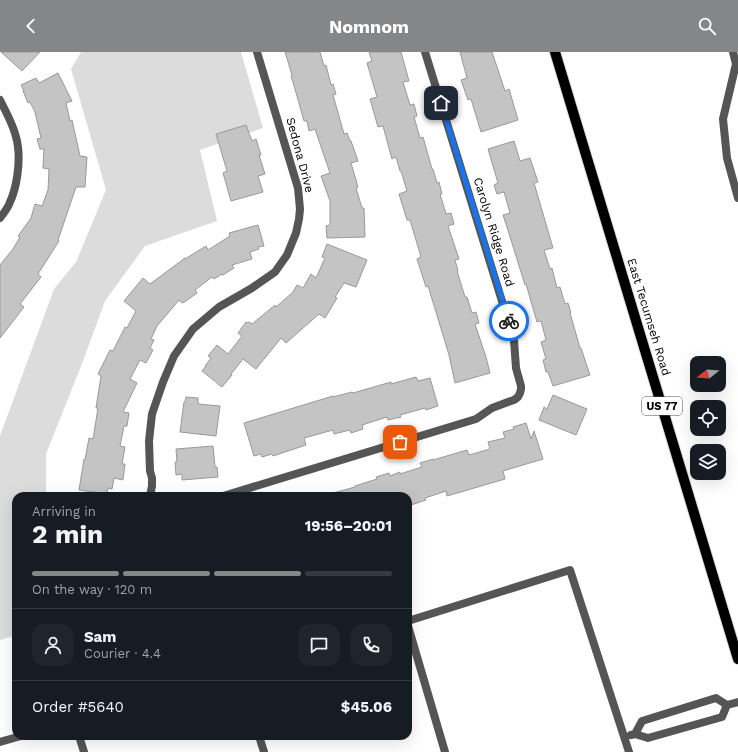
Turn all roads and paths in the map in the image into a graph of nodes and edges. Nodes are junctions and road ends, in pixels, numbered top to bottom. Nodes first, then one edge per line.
1 (257, 52) edge
2 (425, 52) edge
3 (555, 52) edge
4 (733, 52) edge
5 (737, 64) edge
6 (0, 100) edge
7 (738, 198) edge
8 (0, 218) edge
9 (151, 492) edge
10 (237, 492) edge
11 (412, 620) edge
12 (412, 640) edge
13 (738, 660) edge
14 (738, 702) edge
15 (727, 705) junction
16 (636, 734) junction
17 (625, 738) junction
18 (12, 739) edge
19 (80, 740) edge
20 (260, 740) edge
21 (0, 742) edge
22 (84, 752) edge
23 (264, 752) edge
24 (445, 752) edge
25 (629, 752) edge

1 - 9 street, Sedona Drive
2 - 10 street, Carolyn Ridge Road
3 - 13 main road, East Tecumseh Road / US 77
4 - 5 street
5 - 7 street
6 - 8 street
11 - 17 street
12 - 24 street
14 - 15 street
15 - 16 street
15 - 16 street
16 - 17 street
17 - 25 street
18 - 21 street
19 - 22 street
20 - 23 street

